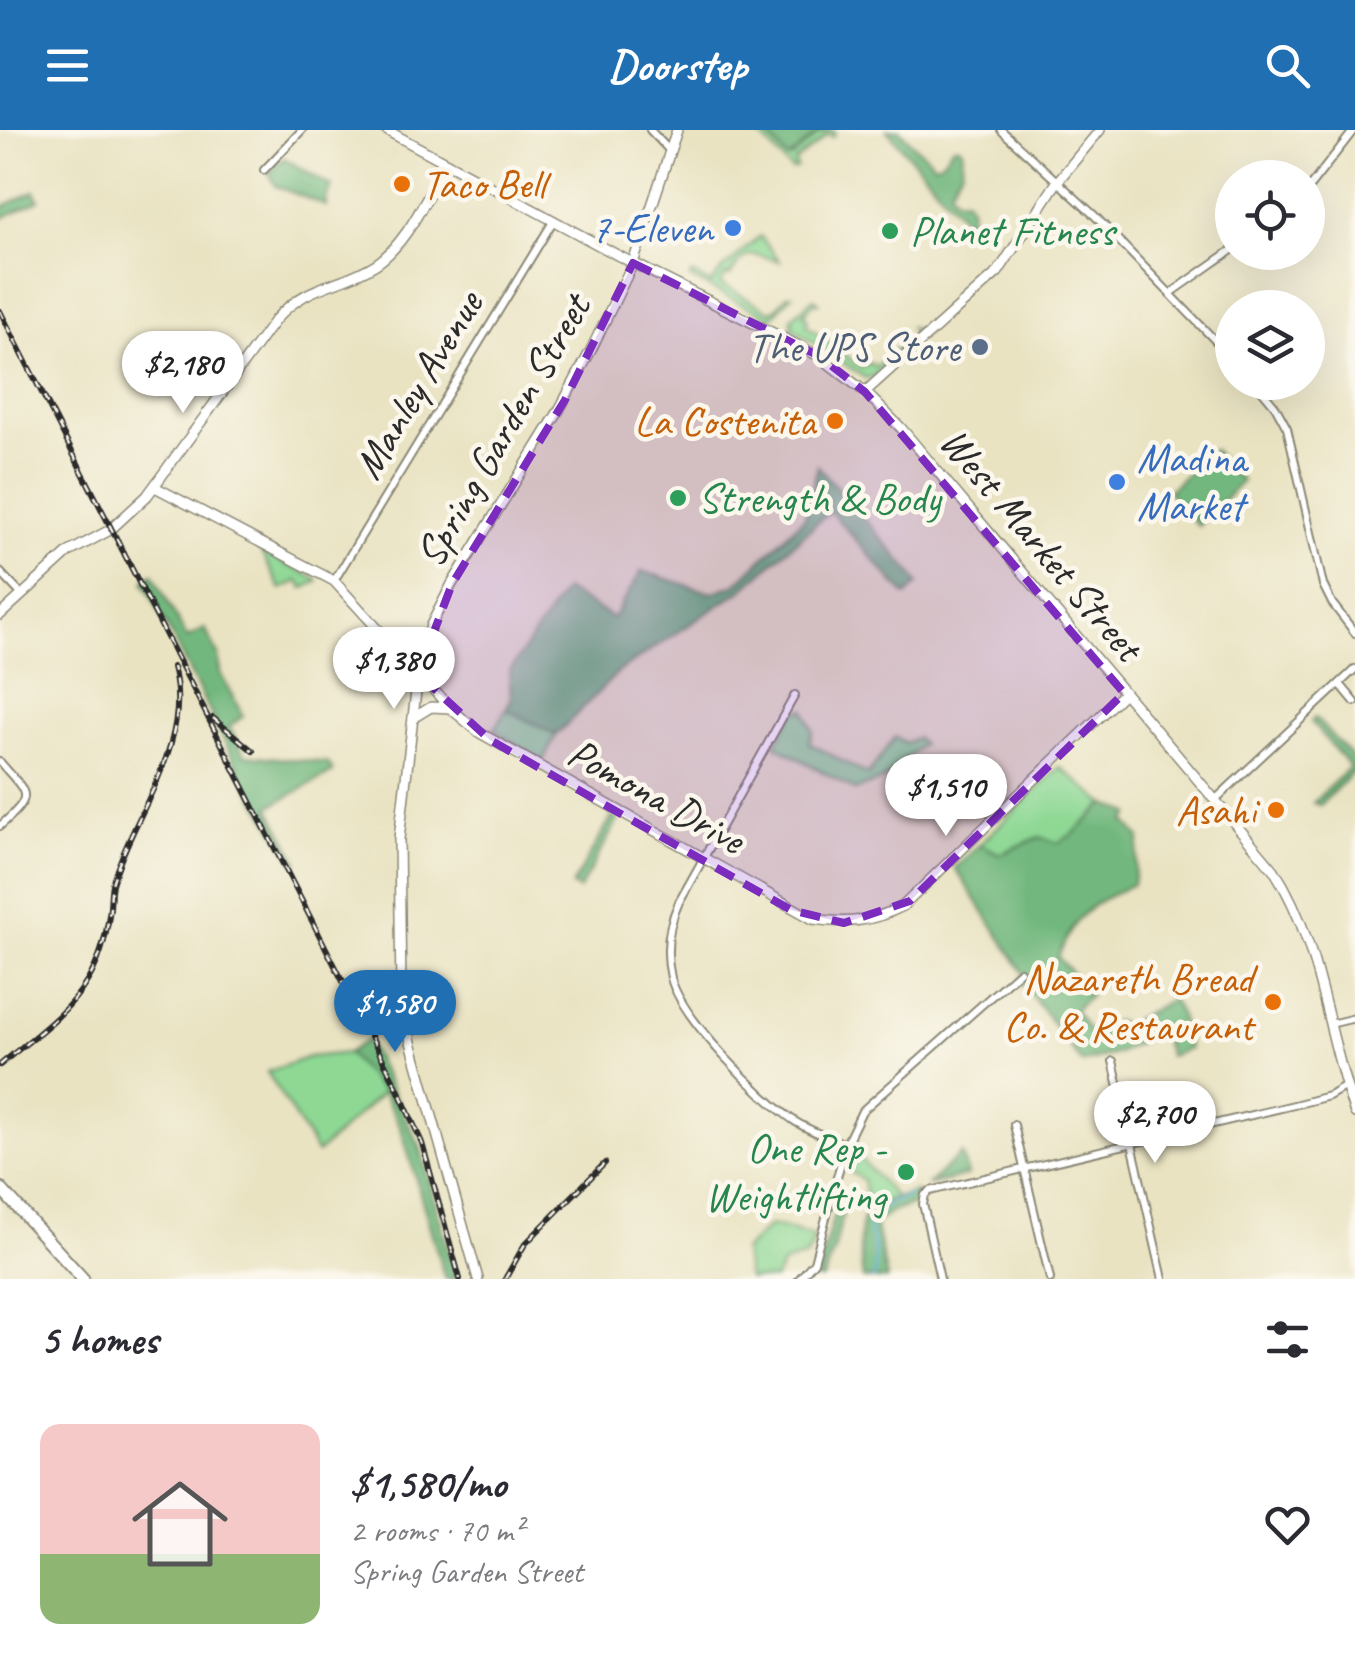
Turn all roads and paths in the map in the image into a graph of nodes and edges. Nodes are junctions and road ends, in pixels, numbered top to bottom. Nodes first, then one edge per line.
1 (302, 130) edge
2 (386, 130) edge
3 (650, 130) edge
4 (677, 130) edge
5 (1001, 130) edge
6 (1100, 130) edge
7 (1354, 130) edge
8 (669, 150) junction
9 (447, 163) junction
10 (1325, 167) edge
11 (264, 170) dead end
12 (1057, 182) junction
13 (554, 220) junction
14 (633, 262) junction
15 (1215, 262) edge
16 (1171, 294) junction
17 (1215, 340) edge
18 (865, 392) junction
19 (1271, 400) edge
20 (155, 487) junction
21 (0, 572) edge
22 (334, 581) junction
23 (22, 595) junction
24 (0, 616) edge
25 (1355, 632) edge
26 (1355, 668) edge
27 (418, 674) junction
28 (1340, 684) junction
29 (1124, 692) junction
30 (795, 695) dead end
31 (1355, 702) edge
32 (450, 708) junction
33 (413, 718) junction
34 (0, 762) edge
35 (1216, 799) junction
36 (0, 826) edge
37 (704, 860) junction
38 (1020, 971) dead end
39 (1355, 1018) edge
40 (1330, 1024) junction
41 (1113, 1061) dead end
42 (1346, 1086) junction
43 (1355, 1113) edge
44 (1014, 1125) dead end
45 (846, 1144) junction
46 (1132, 1145) junction
47 (1024, 1169) junction
48 (0, 1188) edge
49 (83, 1279) edge
50 (478, 1279) edge
51 (799, 1279) edge
52 (940, 1279) edge
53 (1050, 1279) edge
54 (1163, 1279) edge

1 - 11 street
2 - 9 main road, West Market Street
3 - 8 street
4 - 8 main road, Spring Garden Street
5 - 12 street
6 - 12 main road
7 - 10 street
8 - 14 main road, Spring Garden Street
9 - 13 main road, West Market Street
9 - 20 main road
12 - 16 street
12 - 18 main road
13 - 14 main road, West Market Street
13 - 22 street, Manley Avenue
14 - 18 main road, West Market Street
14 - 27 main road, Spring Garden Street
15 - 16 street
16 - 17 street
18 - 29 main road, West Market Street
19 - 25 street
20 - 22 main road, Pomona Drive
20 - 23 main road
21 - 23 street
22 - 27 main road, Pomona Drive
23 - 24 main road
26 - 28 street
27 - 32 main road, Pomona Drive
27 - 33 main road, Spring Garden Street
28 - 31 street
28 - 35 street
29 - 35 main road, West Market Street
29 - 37 main road, Pomona Drive
30 - 37 street
32 - 33 main road
32 - 37 main road, Pomona Drive
33 - 50 main road, Spring Garden Street
34 - 36 street
35 - 40 main road, West Market Street
37 - 45 street
38 - 45 street
39 - 40 street
40 - 42 main road, West Market Street
41 - 46 street
42 - 43 main road, West Market Street
42 - 46 street
44 - 47 street
45 - 51 street
46 - 47 street
46 - 54 street
47 - 52 street
47 - 53 street
48 - 49 highway

